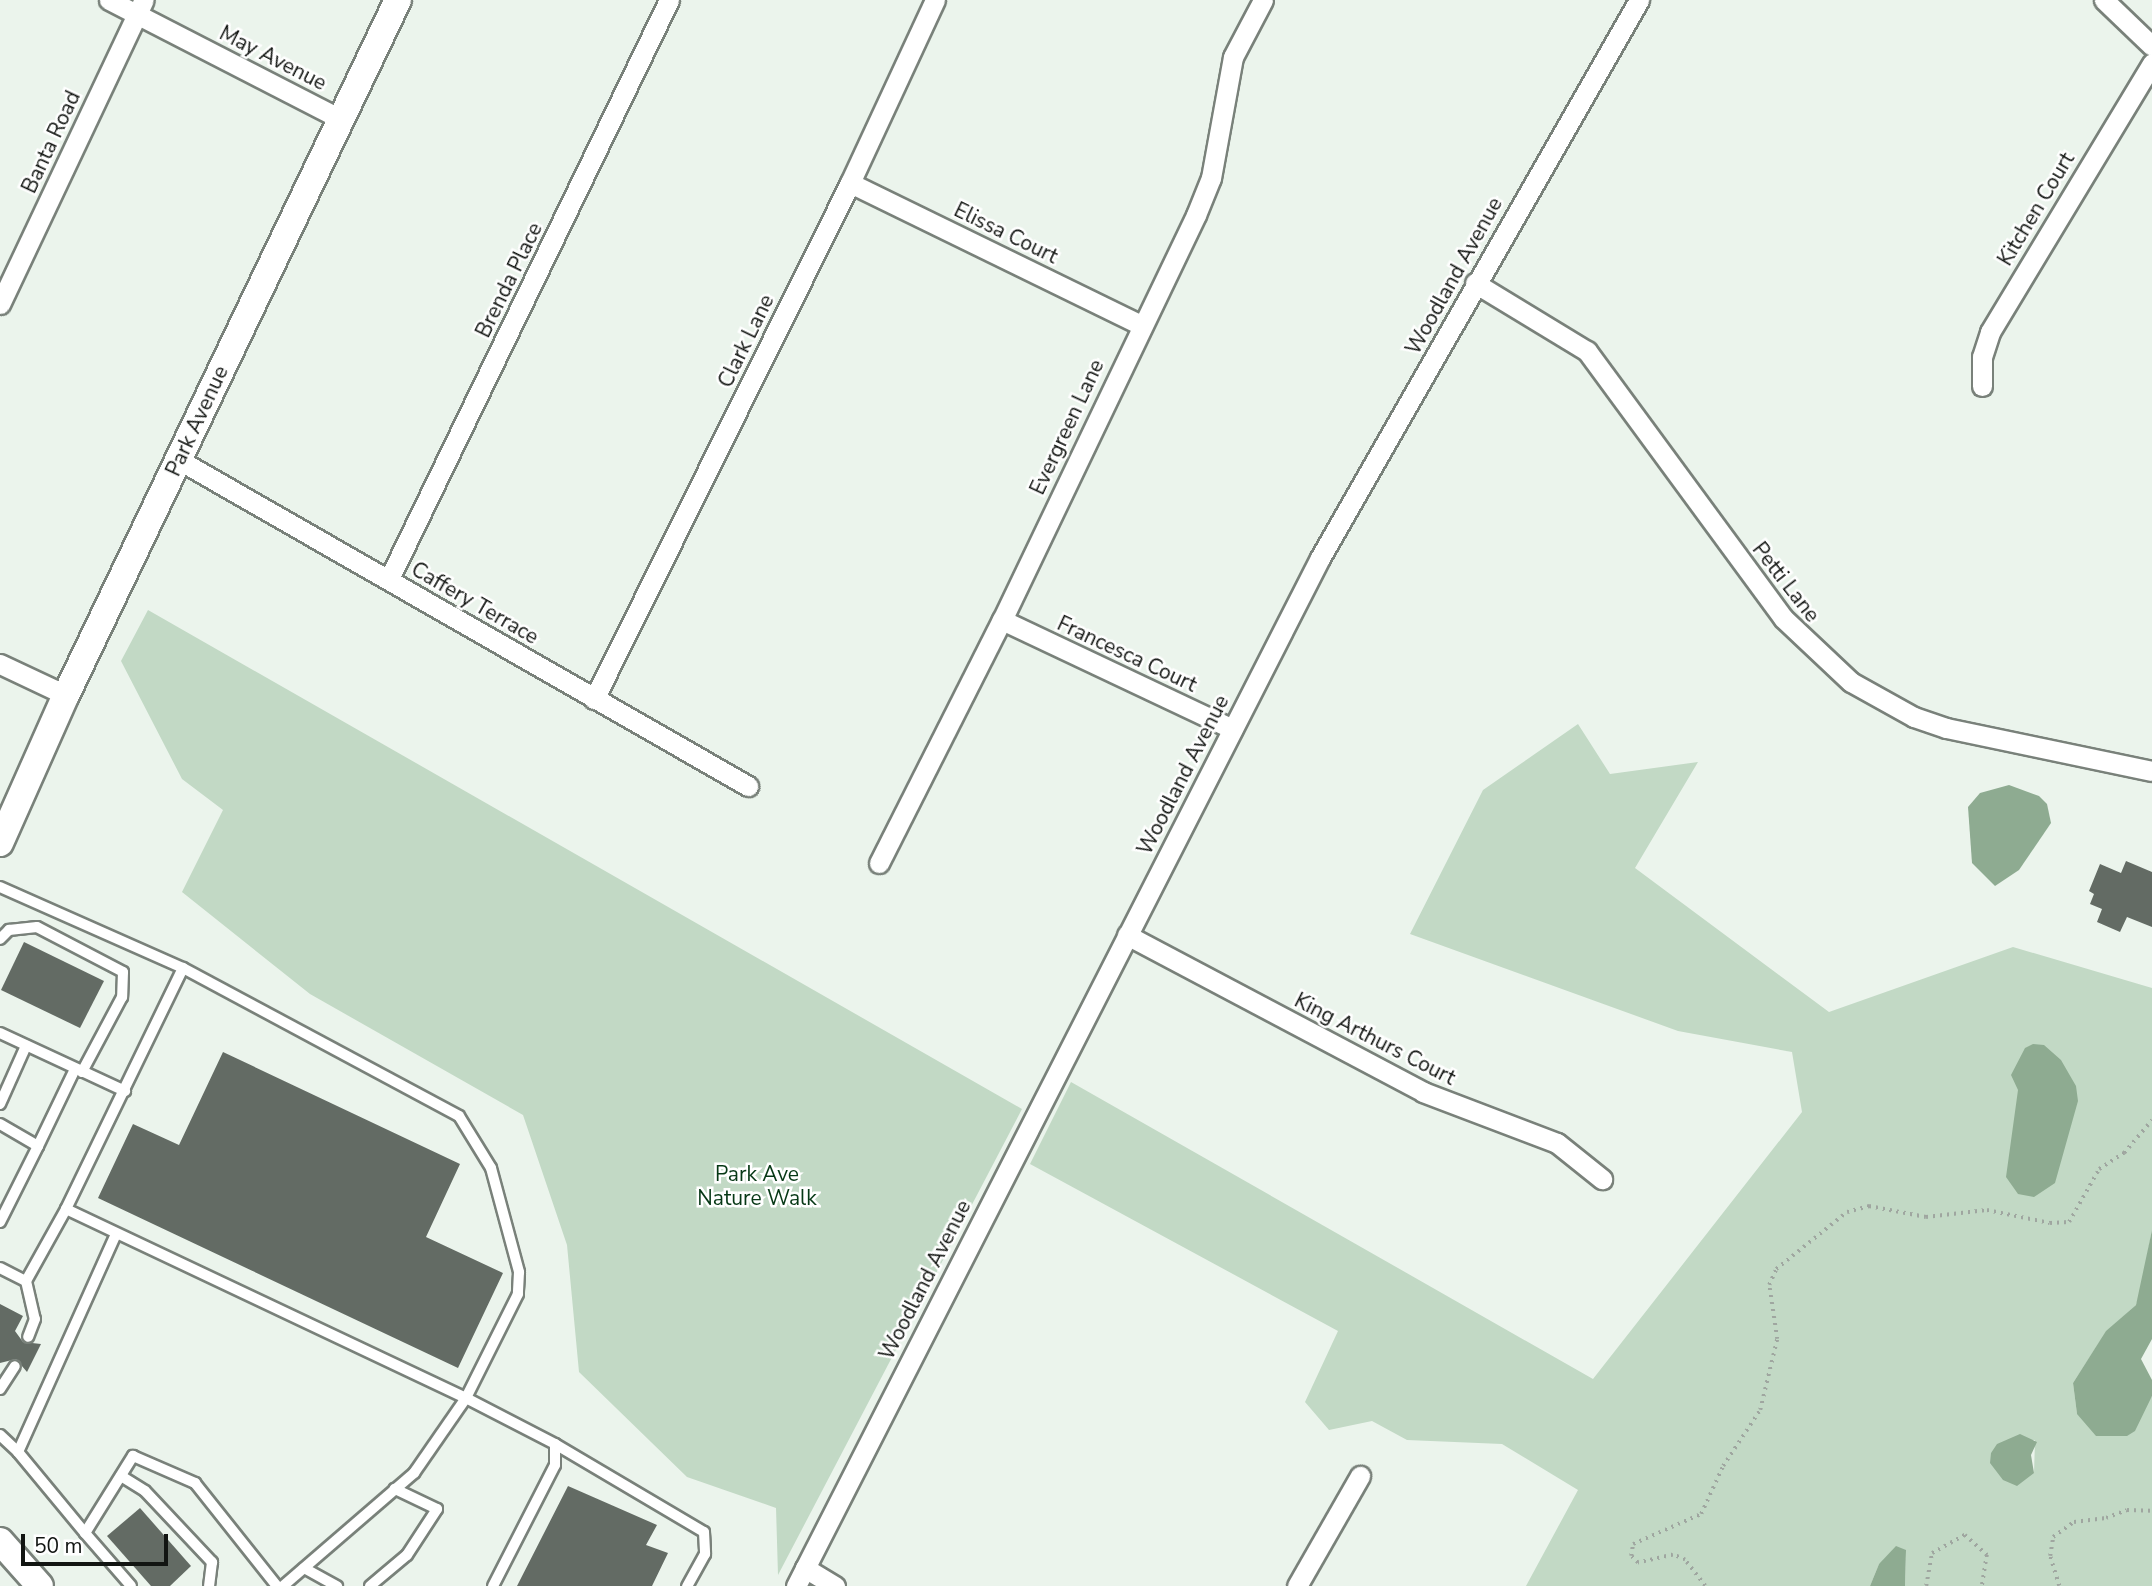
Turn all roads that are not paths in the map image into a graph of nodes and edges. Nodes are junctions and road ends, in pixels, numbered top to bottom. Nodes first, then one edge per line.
1 (109, 0) edge
2 (398, 0) edge
3 (669, 0) edge
4 (935, 0) edge
5 (1263, 0) edge
6 (1639, 0) edge
7 (2104, 0) edge
8 (141, 6) edge
9 (2152, 46) edge
10 (2152, 64) edge
11 (341, 118) junction
12 (850, 183) junction
13 (1475, 283) junction
14 (0, 304) edge
15 (1141, 325) junction
16 (1982, 386) dead end
17 (179, 460) junction
18 (389, 579) junction
19 (1002, 620) junction
20 (0, 664) edge
21 (65, 695) junction
22 (594, 699) junction
23 (1233, 729) junction
24 (2152, 771) edge
25 (748, 786) dead end
26 (0, 843) edge
27 (879, 863) dead end
28 (0, 887) edge
29 (1127, 935) junction
30 (0, 939) edge
31 (183, 968) junction
32 (0, 1033) edge
33 (26, 1046) junction
34 (78, 1070) junction
35 (125, 1091) junction
36 (0, 1104) edge
37 (0, 1124) edge
38 (38, 1146) junction
39 (1602, 1179) dead end
40 (66, 1209) junction
41 (0, 1222) edge
42 (116, 1234) junction
43 (0, 1268) edge
44 (26, 1281) junction
45 (28, 1338) dead end
46 (15, 1366) dead end
47 (0, 1390) edge
48 (466, 1398) junction
49 (0, 1435) edge
50 (555, 1444) junction
51 (18, 1452) junction
52 (121, 1476) junction
53 (1360, 1476) dead end
54 (395, 1489) junction
55 (85, 1532) junction
56 (0, 1541) edge
57 (304, 1568) junction
58 (805, 1569) junction
59 (40, 1586) edge
60 (131, 1586) edge
61 (209, 1586) edge
62 (277, 1586) edge
63 (283, 1586) edge
64 (337, 1586) edge
65 (370, 1586) edge
66 (493, 1586) edge
67 (687, 1586) edge
68 (796, 1586) edge
69 (835, 1586) edge
70 (1297, 1586) edge

1 - 8 street, May Avenue
2 - 11 main road, Park Avenue
3 - 18 street, Brenda Place
4 - 12 street, Clark Lane
5 - 15 street, Evergreen Lane
6 - 13 street, Woodland Avenue
7 - 9 street
8 - 11 street, May Avenue
8 - 14 street, Banta Road
10 - 16 street, Kitchen Court
11 - 17 main road, Park Avenue
12 - 15 street, Elissa Court
12 - 22 street, Clark Lane
13 - 23 street, Woodland Avenue
13 - 24 street, Petti Lane
15 - 19 street, Evergreen Lane
17 - 18 street, Caffery Terrace
17 - 21 main road, Park Avenue
18 - 22 street, Caffery Terrace
19 - 23 street, Francesca Court
19 - 27 street, Evergreen Lane
20 - 21 street
21 - 26 main road, Park Avenue
22 - 25 street, Caffery Terrace
23 - 29 street, Woodland Avenue
28 - 31 lane
29 - 39 street, King Arthurs Court
29 - 58 street, Woodland Avenue
30 - 34 lane
31 - 35 lane
31 - 48 lane
32 - 33 lane
33 - 34 lane
33 - 36 lane
34 - 35 lane
34 - 38 lane
35 - 40 lane
37 - 38 lane
38 - 41 lane
40 - 42 lane
40 - 44 lane
42 - 48 lane
42 - 51 lane
43 - 44 lane
44 - 45 lane
46 - 47 lane
48 - 50 lane
48 - 54 lane
49 - 51 lane
50 - 66 lane
50 - 67 lane
51 - 55 lane
52 - 55 lane
52 - 61 lane
52 - 62 lane
53 - 70 street
54 - 57 lane
54 - 65 lane
55 - 60 lane
56 - 59 main road
57 - 63 lane
57 - 64 lane
58 - 68 street, Woodland Avenue
58 - 69 street

